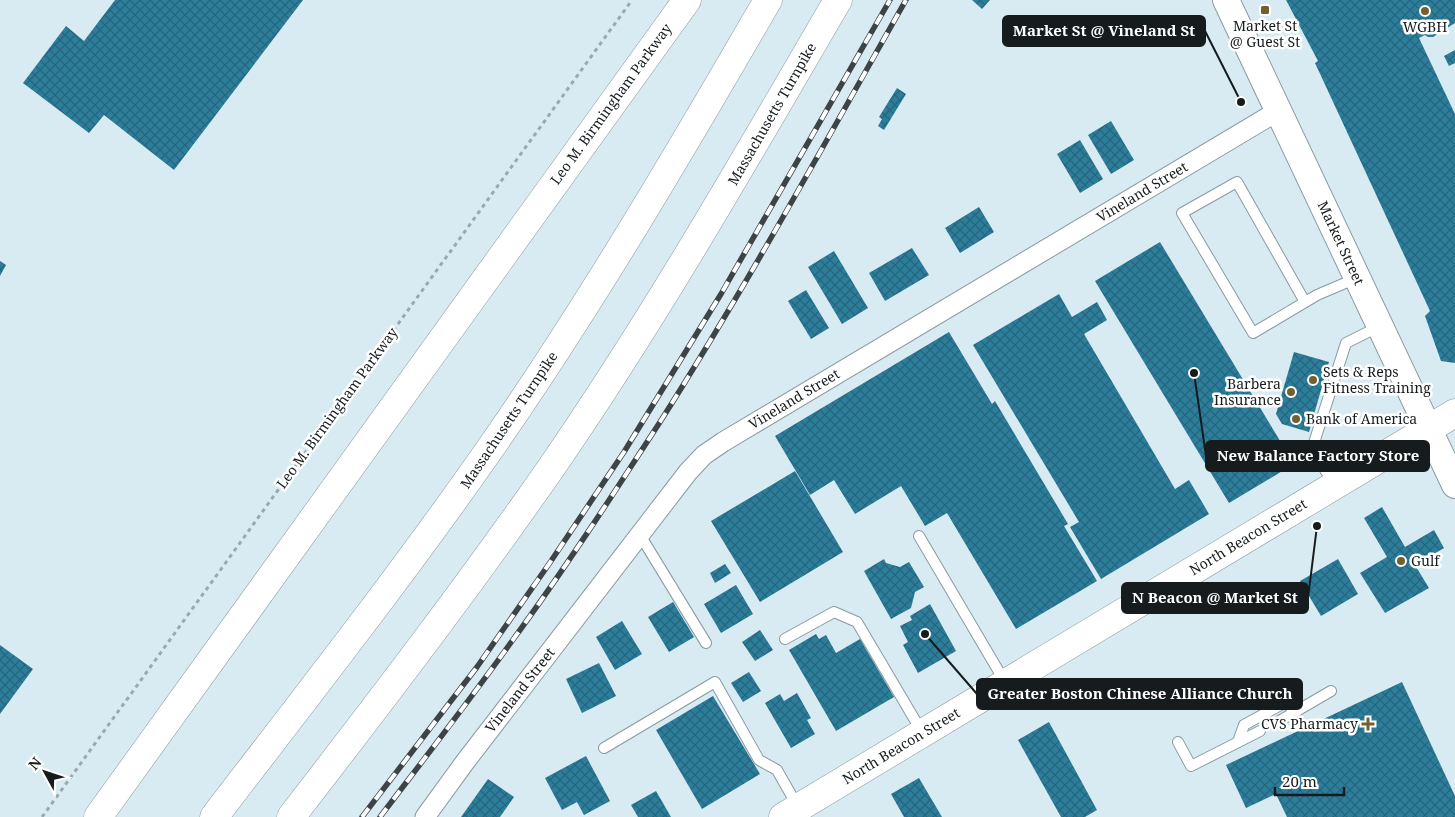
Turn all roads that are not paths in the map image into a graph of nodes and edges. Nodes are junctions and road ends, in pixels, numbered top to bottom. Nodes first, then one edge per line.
1 (687, 0) edge
2 (768, 0) edge
3 (838, 0) edge
4 (1226, 0) edge
5 (1278, 111) junction
6 (1357, 277) junction
7 (1305, 302) junction
8 (1380, 326) junction
9 (1455, 412) edge
10 (1428, 429) junction
11 (1335, 485) junction
12 (1455, 486) edge
13 (640, 535) junction
14 (919, 536) dead end
15 (785, 640) dead end
16 (706, 643) dead end
17 (1006, 683) junction
18 (1331, 691) dead end
19 (1297, 711) junction
20 (1276, 722) dead end
21 (1260, 731) dead end
22 (922, 733) junction
23 (1178, 742) dead end
24 (1238, 742) junction
25 (604, 748) dead end
26 (791, 812) edge
27 (98, 817) edge
28 (214, 817) edge
29 (291, 817) edge
30 (425, 817) edge

1 - 27 main road, Leo M. Birmingham Parkway
2 - 28 main road, Massachusetts Turnpike
3 - 29 main road, Massachusetts Turnpike
4 - 5 main road, Market Street
5 - 6 main road, Market Street
5 - 13 street, Vineland Street
6 - 7 lane
6 - 8 main road, Market Street
7 - 7 lane
8 - 10 main road, Market Street
8 - 11 lane
9 - 10 main road, North Beacon Street
10 - 11 main road, North Beacon Street
10 - 12 main road, Market Street
11 - 17 main road, North Beacon Street
13 - 16 lane
13 - 30 street, Vineland Street
14 - 17 lane
15 - 22 lane
17 - 22 main road, North Beacon Street
18 - 19 lane
19 - 20 lane
19 - 24 lane
21 - 24 lane
22 - 26 main road, North Beacon Street
23 - 24 lane
25 - 26 lane

